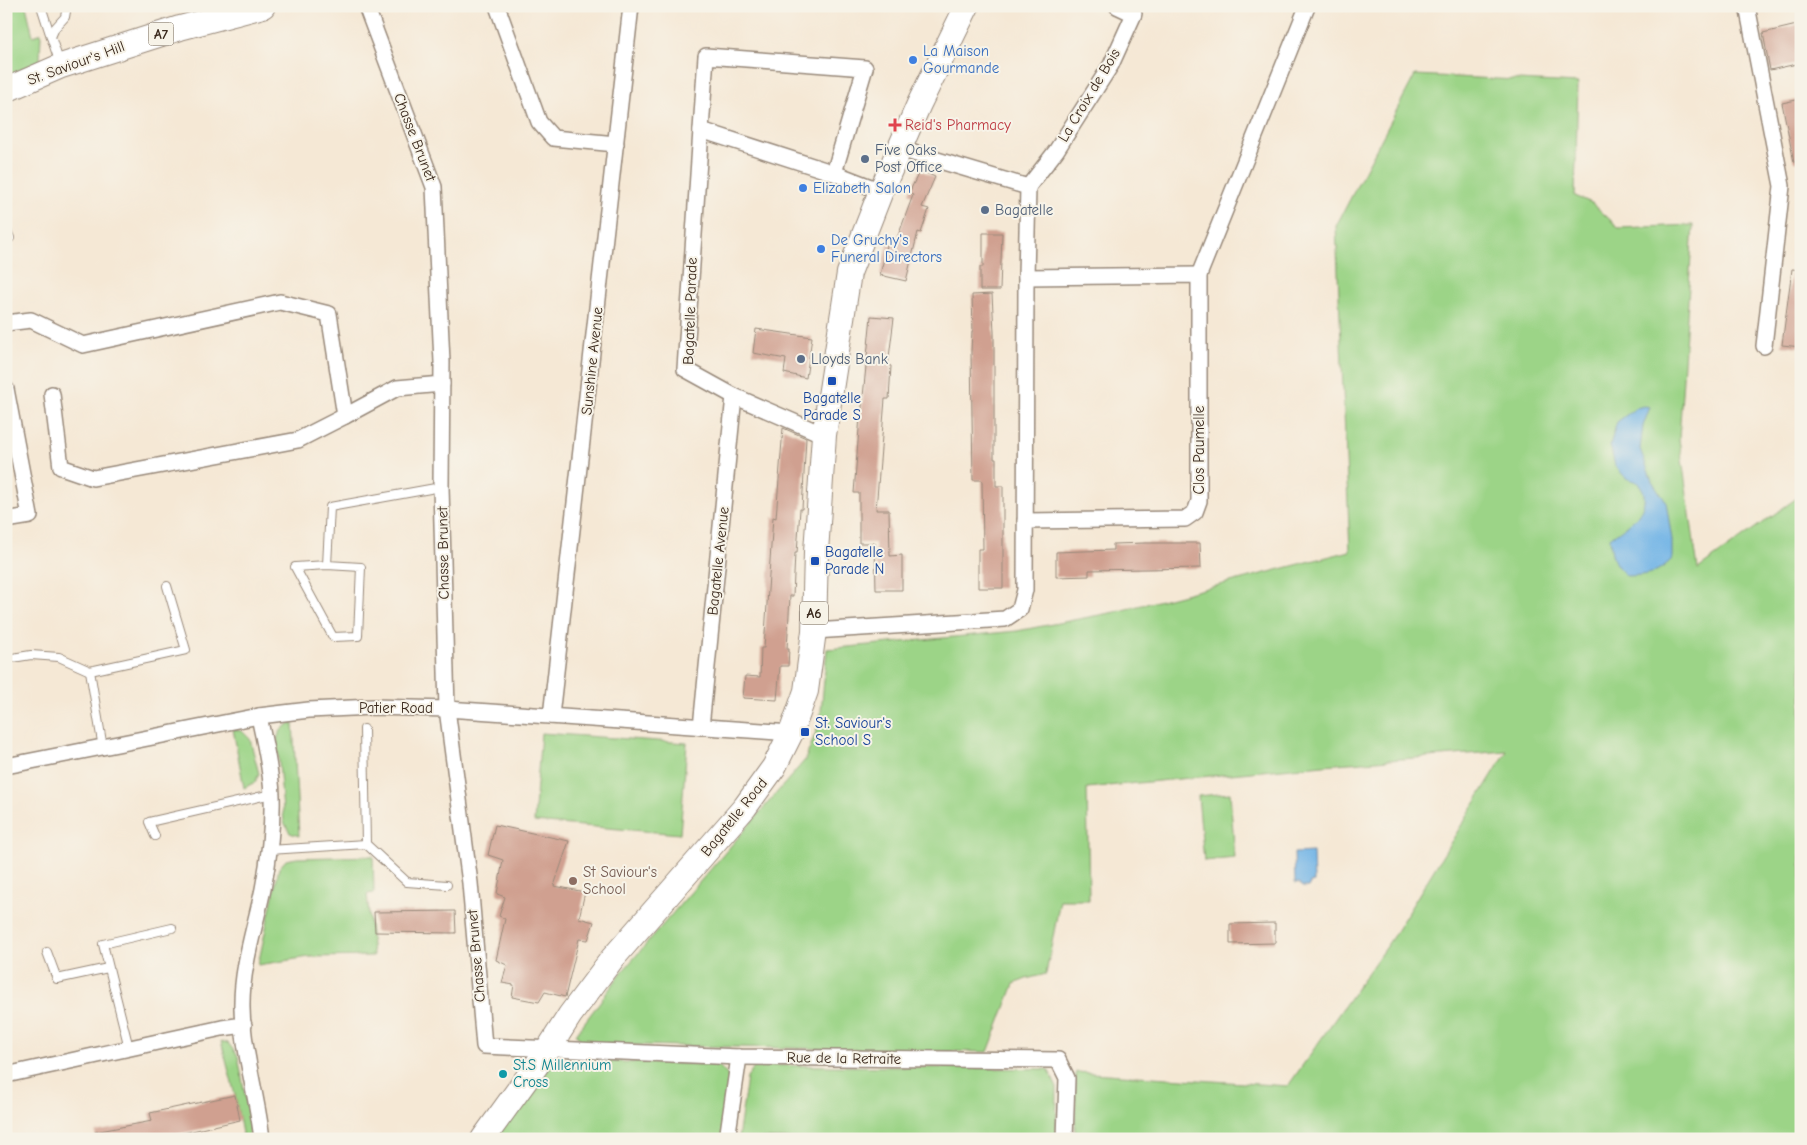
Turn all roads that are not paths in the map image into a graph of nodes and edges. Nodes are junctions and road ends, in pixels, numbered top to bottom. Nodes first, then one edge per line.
1 (41, 6) edge
2 (67, 6) edge
3 (263, 6) edge
4 (366, 6) edge
5 (497, 6) edge
6 (631, 6) edge
7 (967, 6) edge
8 (1117, 6) edge
9 (1747, 6) edge
10 (1307, 7) edge
11 (51, 38) junction
12 (61, 66) junction
13 (6, 90) edge
14 (701, 130) junction
15 (616, 144) junction
16 (900, 150) junction
17 (834, 174) junction
18 (1028, 187) junction
19 (881, 191) junction
20 (6, 228) edge
21 (6, 239) edge
22 (1200, 275) junction
23 (1026, 277) junction
24 (6, 323) edge
25 (1764, 346) dead end
26 (442, 384) junction
27 (6, 389) edge
28 (52, 394) dead end
29 (734, 396) junction
30 (345, 416) junction
31 (824, 435) junction
32 (441, 487) junction
33 (6, 520) edge
34 (1025, 521) junction
35 (327, 565) junction
36 (167, 586) dead end
37 (814, 631) junction
38 (6, 659) edge
39 (90, 671) junction
40 (447, 709) junction
41 (259, 716) junction
42 (552, 716) junction
43 (701, 727) junction
44 (364, 729) dead end
45 (791, 733) junction
46 (103, 748) junction
47 (6, 766) edge
48 (272, 794) junction
49 (155, 836) dead end
50 (366, 844) junction
51 (269, 850) junction
52 (447, 885) dead end
53 (172, 928) dead end
54 (47, 952) dead end
55 (108, 968) junction
56 (244, 1025) junction
57 (129, 1048) junction
58 (549, 1048) junction
59 (739, 1057) junction
60 (6, 1074) edge
61 (262, 1139) edge
62 (483, 1139) edge
63 (727, 1139) edge
64 (1066, 1139) edge

1 - 11 lane
2 - 11 lane
3 - 12 main road, St. Saviour's Hill / A7
4 - 26 street, Chasse Brunet
5 - 15 street
6 - 15 street, Sunshine Avenue
7 - 16 main road, Bagatelle Road / A6
8 - 18 street, La Croix de Bois
9 - 25 street
10 - 22 street, Clos Paumelle
11 - 12 lane
12 - 13 main road, St. Saviour's Hill / A7
14 - 17 street
14 - 17 street, Bagatelle Parade
14 - 29 street, Bagatelle Parade
15 - 42 street, Sunshine Avenue
16 - 18 street
16 - 19 main road, Bagatelle Road / A6
17 - 19 street
18 - 23 street
19 - 31 main road, Bagatelle Road / A6
20 - 21 lane
22 - 23 street
22 - 34 street, Clos Paumelle
23 - 34 street
24 - 30 street
26 - 30 street
26 - 32 street, Chasse Brunet
27 - 33 street
28 - 30 street
29 - 31 street, Bagatelle Parade
29 - 43 street, Bagatelle Avenue
31 - 37 main road, Bagatelle Road / A6
32 - 35 lane
32 - 40 street, Chasse Brunet
34 - 37 street
35 - 35 lane
36 - 39 lane
37 - 45 main road, Bagatelle Road / A6
38 - 39 lane
39 - 46 lane
40 - 41 street, Patier Road
40 - 42 street, Patier Road
40 - 58 street, Chasse Brunet
41 - 46 street, Patier Road
41 - 48 street
42 - 43 street, Patier Road
43 - 45 street, Patier Road
44 - 50 lane
45 - 58 main road, Bagatelle Road / A6
46 - 47 street, Patier Road
48 - 49 lane
48 - 51 street
50 - 51 lane
50 - 52 lane
51 - 56 street
53 - 55 lane
54 - 55 lane
55 - 57 lane
56 - 57 street
56 - 61 street
57 - 60 street
58 - 59 street, Rue de la Retraite
58 - 62 main road, Bagatelle Road / A6
59 - 63 street
59 - 64 street, Rue de la Retraite

